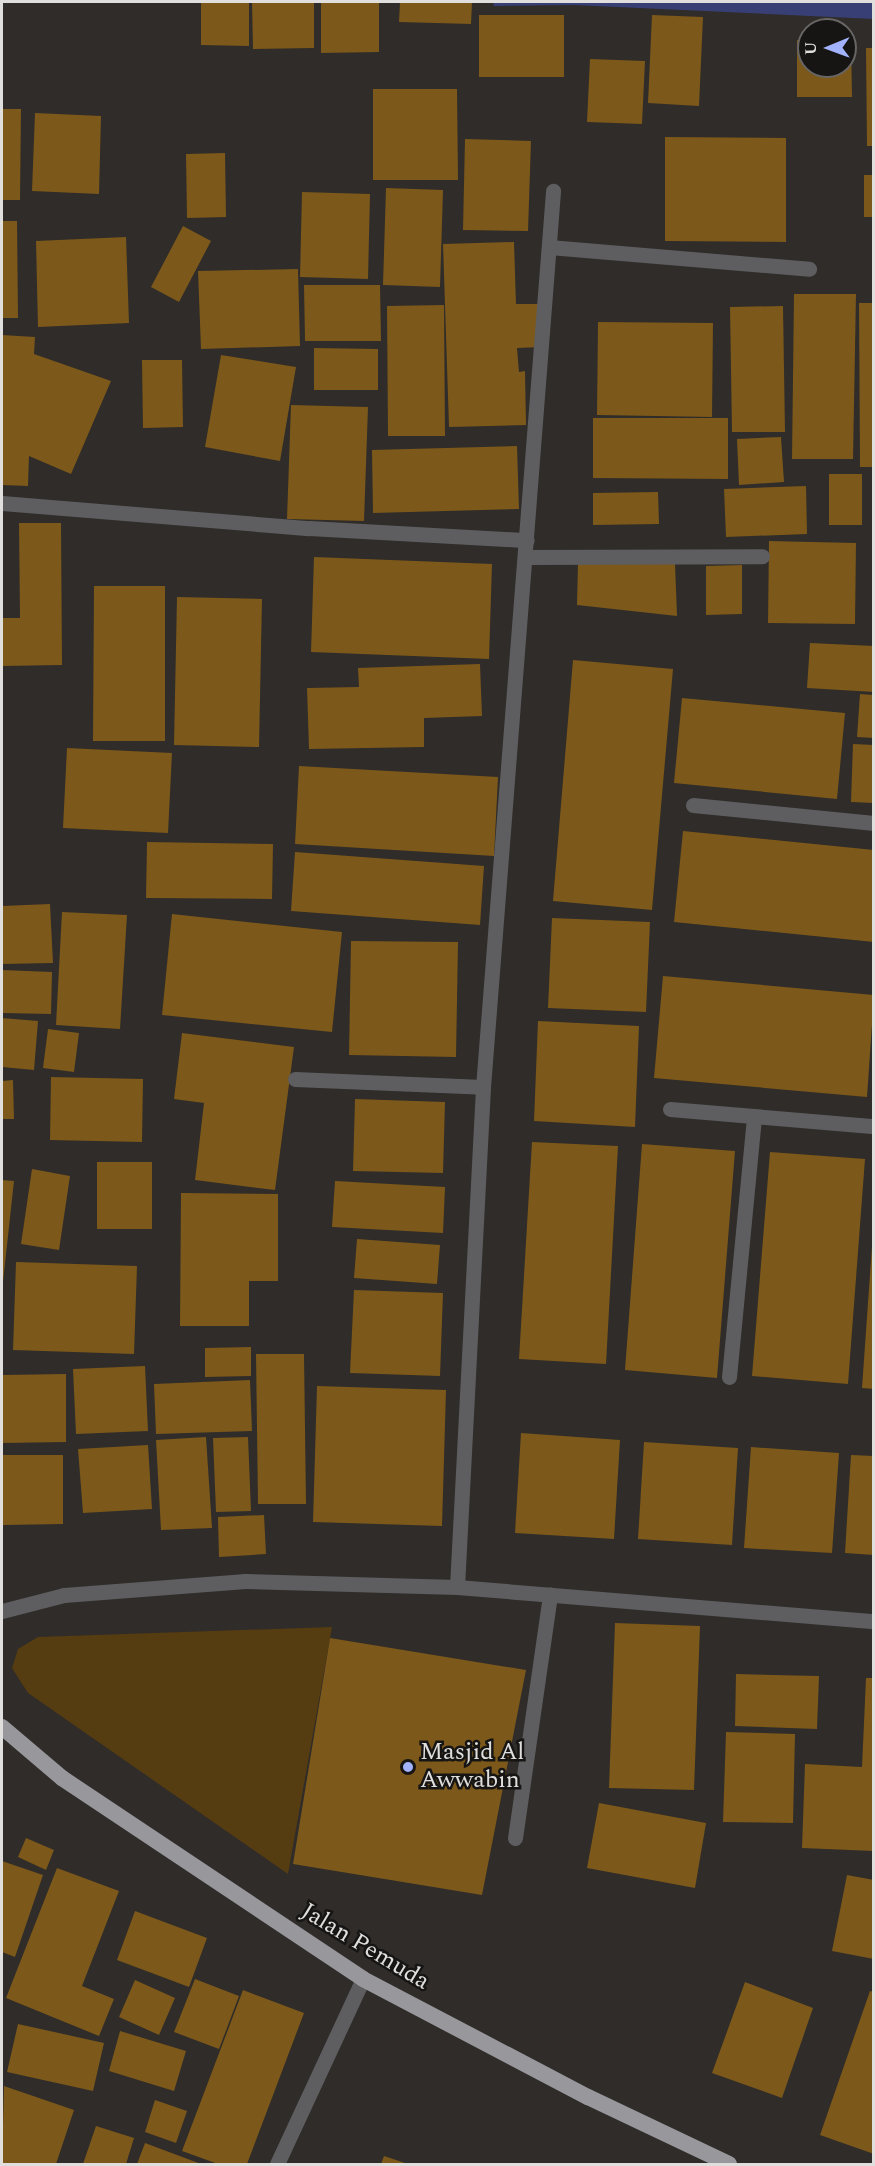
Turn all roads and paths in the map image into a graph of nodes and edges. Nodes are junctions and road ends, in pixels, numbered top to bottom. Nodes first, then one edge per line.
1 (554, 191) dead end
2 (549, 247) junction
3 (809, 269) dead end
4 (2, 503) edge
5 (527, 540) junction
6 (762, 556) dead end
7 (526, 557) junction
8 (693, 805) dead end
9 (873, 823) edge
10 (295, 1079) dead end
11 (483, 1087) junction
12 (670, 1109) dead end
13 (754, 1116) junction
14 (873, 1126) edge
15 (729, 1377) dead end
16 (457, 1587) junction
17 (550, 1595) junction
18 (2, 1611) edge
19 (873, 1621) edge
20 (2, 1728) edge
21 (515, 1838) dead end
22 (363, 1979) junction
23 (277, 2164) edge
24 (729, 2164) edge

1 - 2 street
2 - 3 street
2 - 5 street
4 - 5 street
5 - 7 street
6 - 7 street
7 - 11 street
8 - 9 street
10 - 11 street
11 - 16 street
12 - 13 street
13 - 14 street
13 - 15 street
16 - 17 street
16 - 18 street
17 - 19 street
17 - 21 street
20 - 22 highway, Jalan Pemuda
22 - 23 street
22 - 24 highway, Jalan Pemuda

